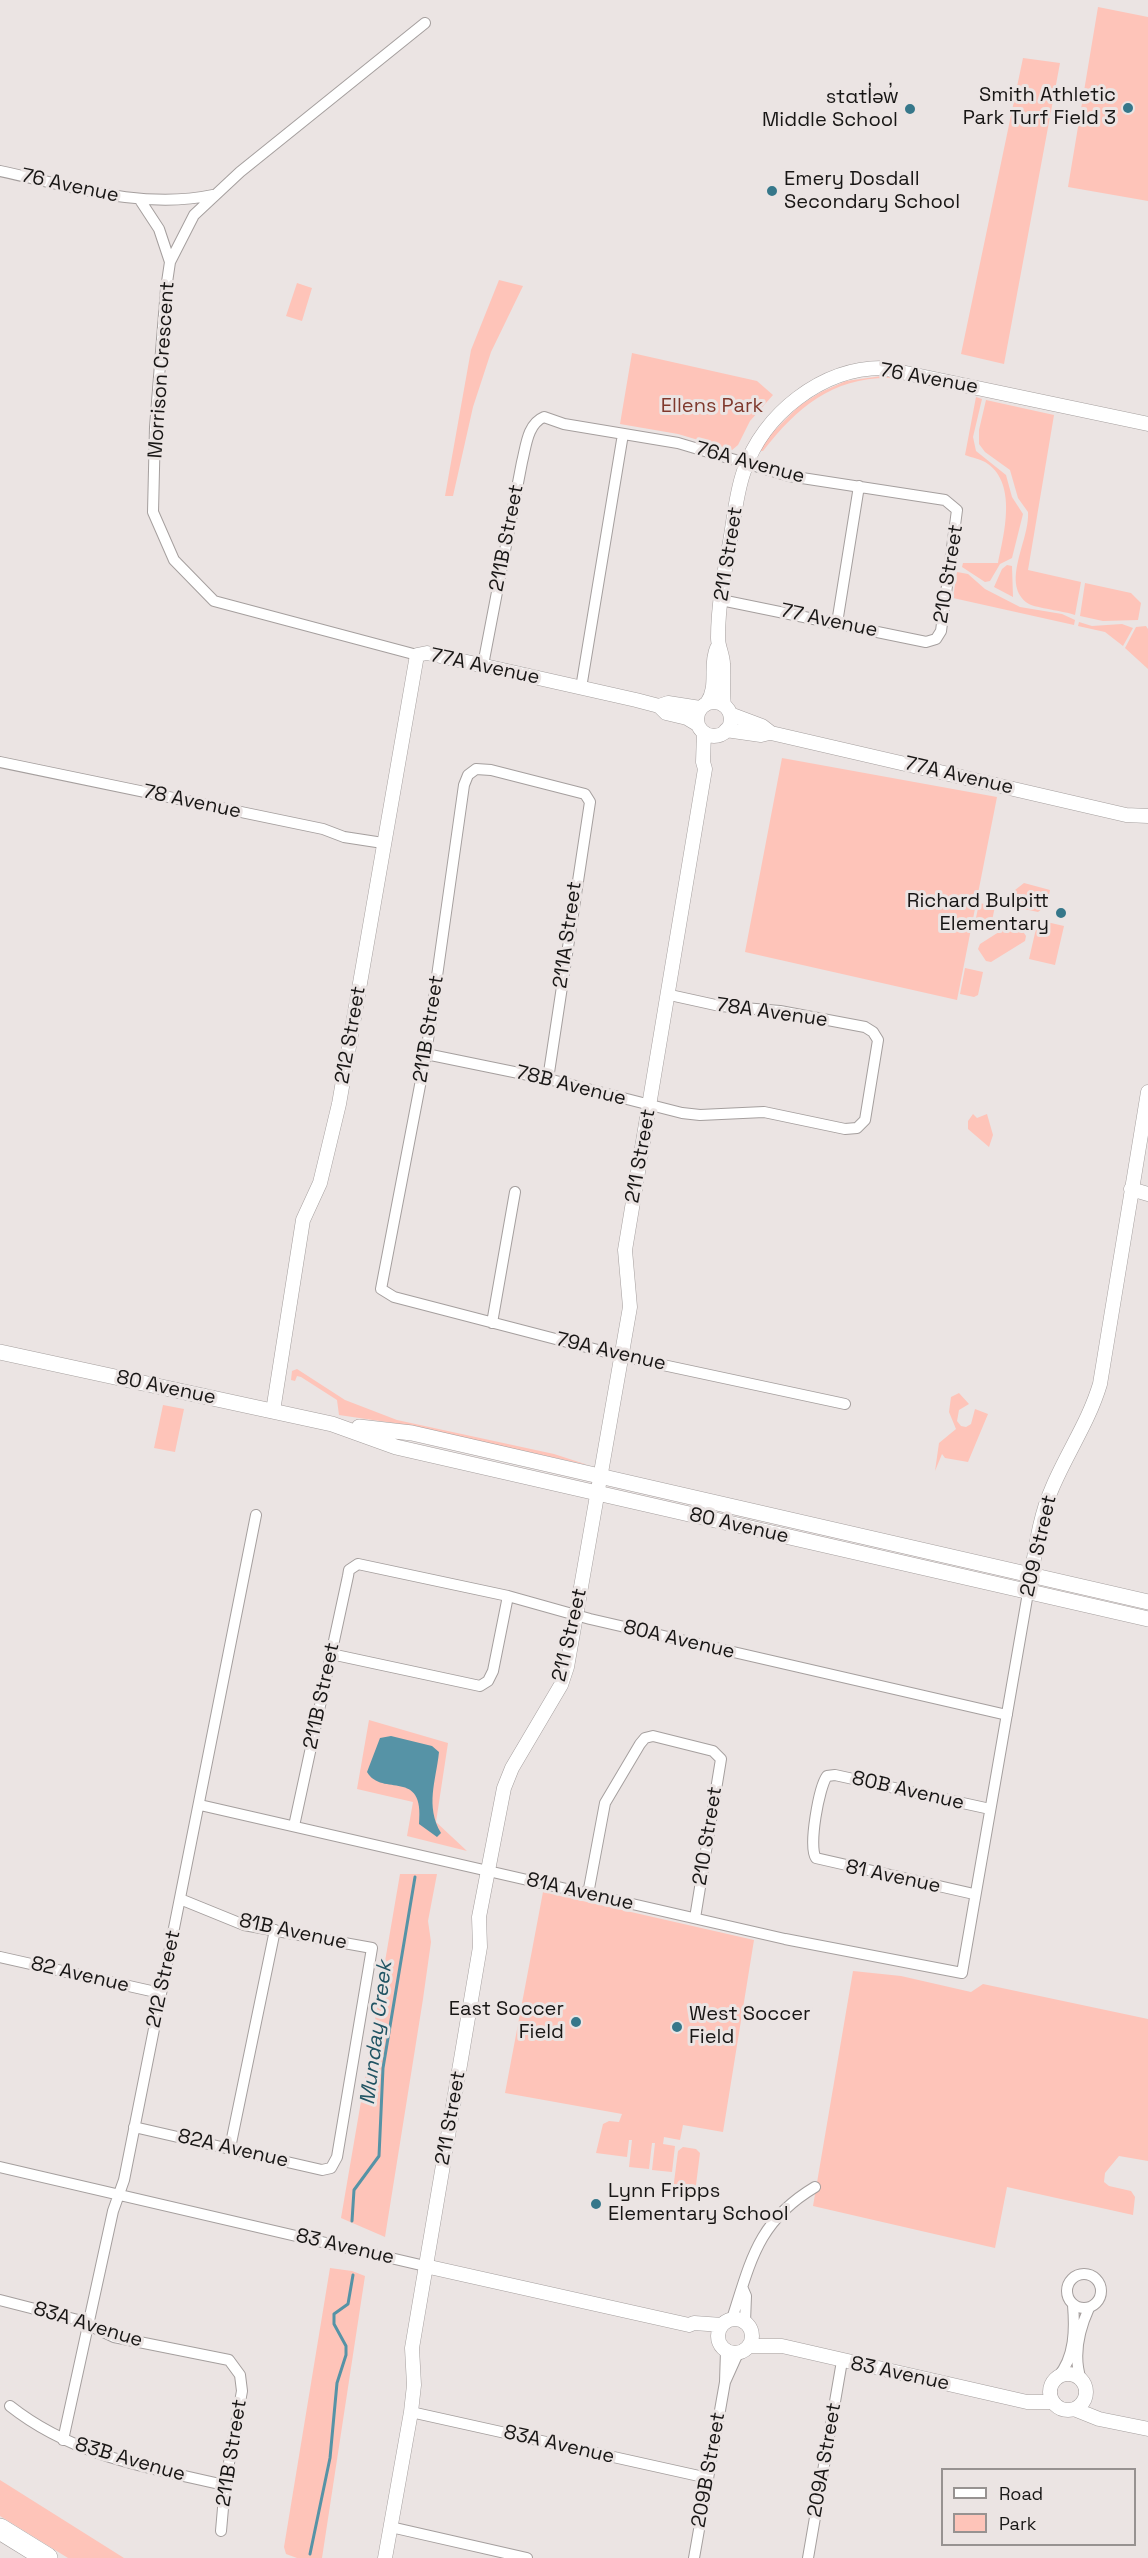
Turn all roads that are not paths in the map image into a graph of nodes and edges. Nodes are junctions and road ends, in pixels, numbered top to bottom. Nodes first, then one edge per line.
1 (425, 23) dead end
2 (0, 171) edge
3 (213, 195) junction
4 (140, 200) junction
5 (171, 262) junction
6 (544, 417) joint
7 (1148, 424) edge
8 (623, 434) junction
9 (747, 464) junction
10 (859, 486) junction
11 (956, 507) joint
12 (721, 600) junction
13 (837, 623) junction
14 (936, 639) joint
15 (718, 646) junction
16 (417, 655) junction
17 (483, 665) junction
18 (581, 688) junction
19 (659, 706) junction
20 (704, 706) junction
21 (727, 710) junction
22 (701, 729) junction
23 (723, 733) junction
24 (771, 733) junction
25 (0, 762) edge
26 (705, 769) junction
27 (585, 794) joint
28 (1126, 815) junction
29 (1148, 816) edge
30 (1148, 822) edge
31 (383, 843) junction
32 (669, 995) junction
33 (426, 1054) junction
34 (548, 1079) junction
35 (1148, 1092) edge
36 (650, 1105) junction
37 (857, 1128) joint
38 (1131, 1189) junction
39 (515, 1192) dead end
40 (1148, 1194) edge
41 (381, 1289) joint
42 (492, 1323) junction
43 (0, 1352) edge
44 (621, 1356) junction
45 (845, 1404) dead end
46 (273, 1411) junction
47 (332, 1424) junction
48 (600, 1478) junction
49 (597, 1494) junction
50 (256, 1515) dead end
51 (352, 1567) joint
52 (1029, 1584) junction
53 (508, 1596) junction
54 (1148, 1602) edge
55 (577, 1615) junction
56 (1148, 1619) edge
57 (331, 1654) junction
58 (1007, 1715) junction
59 (200, 1805) junction
60 (990, 1809) junction
61 (294, 1826) junction
62 (814, 1856) joint
63 (489, 1870) junction
64 (588, 1894) junction
65 (974, 1894) junction
66 (180, 1899) junction
67 (695, 1918) junction
68 (275, 1930) junction
69 (0, 1957) edge
70 (962, 1974) joint
71 (160, 1993) junction
72 (134, 2127) junction
73 (230, 2148) junction
74 (0, 2168) edge
75 (332, 2168) joint
76 (815, 2187) dead end
77 (119, 2197) junction
78 (425, 2265) junction
79 (0, 2300) edge
80 (1073, 2305) junction
81 (1089, 2308) junction
82 (89, 2326) junction
83 (735, 2336) junction
84 (842, 2361) junction
85 (240, 2374) joint
86 (1081, 2380) junction
87 (1054, 2389) junction
88 (1079, 2404) junction
89 (10, 2406) dead end
90 (411, 2412) junction
91 (1148, 2429) edge
92 (63, 2440) junction
93 (708, 2478) junction
94 (225, 2485) junction
95 (391, 2527) junction
96 (0, 2529) edge
97 (221, 2531) dead end
98 (47, 2558) edge
99 (385, 2558) edge
100 (527, 2558) edge
101 (694, 2558) edge
102 (808, 2558) edge

1 - 3 street, Morrison Crescent
2 - 4 street, 76 Avenue
3 - 4 street, 76 Avenue
3 - 5 street, Morrison Crescent
4 - 5 street, 76 Avenue
5 - 16 street, Morrison Crescent
6 - 8 street, 76A Avenue
6 - 17 street, 211B Street
7 - 9 street, 76 Avenue
8 - 9 street, 76A Avenue
8 - 18 street
9 - 10 street, 76A Avenue
9 - 12 street, 211 Street
10 - 11 street, 76A Avenue
10 - 13 street
11 - 14 street, 210 Street
12 - 13 street, 77 Avenue
12 - 15 street, 211 Street
13 - 14 street, 77 Avenue
15 - 20 street, 211 Street
15 - 21 street, 211 Street
16 - 17 street, 77A Avenue
16 - 31 street, 212 Street
17 - 18 street, 77A Avenue
18 - 19 street, 77A Avenue
19 - 20 street, 77A Avenue
19 - 22 street, 77A Avenue
20 - 21 street
20 - 22 street
21 - 23 street
21 - 24 street, 77A Avenue
22 - 23 street
22 - 26 street, 211 Street
23 - 24 street, 77A Avenue
23 - 26 street, 211 Street
24 - 28 street, 77A Avenue
25 - 31 street, 78 Avenue
26 - 32 street, 211 Street
27 - 33 street, 211B Street
27 - 34 street, 211A Street
28 - 29 street, 77A Avenue
28 - 30 street
31 - 46 street, 212 Street
32 - 36 street, 211 Street
32 - 37 street, 78A Avenue
33 - 34 street, 78B Avenue
33 - 41 street, 211B Street
34 - 36 street, 78B Avenue
35 - 38 street, 209 Street
36 - 37 street, 78B Avenue
36 - 44 street, 211 Street
38 - 40 street
38 - 52 street, 209 Street
39 - 42 street
41 - 42 street, 79A Avenue
42 - 44 street, 79A Avenue
43 - 46 main road, 80 Avenue
44 - 45 street, 79A Avenue
44 - 48 street, 211 Street
46 - 47 main road, 80 Avenue
47 - 48 main road, 80 Avenue
47 - 49 main road, 80 Avenue
48 - 49 street, 211 Street
48 - 52 main road, 80 Avenue
49 - 52 main road, 80 Avenue
49 - 55 street, 211 Street
50 - 59 street, 212 Street
51 - 53 street, 80A Avenue
51 - 57 street, 211B Street
52 - 54 main road, 80 Avenue
52 - 56 main road, 80 Avenue
52 - 58 street, 209 Street
53 - 55 street, 80A Avenue
53 - 57 street
55 - 58 street, 80A Avenue
55 - 63 street, 211 Street
57 - 61 street, 211B Street
58 - 60 street, 209 Street
59 - 61 street, 81A Avenue
59 - 66 street, 212 Street
60 - 62 street, 80B Avenue
60 - 65 street, 209 Street
61 - 63 street, 81A Avenue
62 - 65 street, 81 Avenue
63 - 64 street, 81A Avenue
63 - 78 street, 211 Street
64 - 67 street, 81A Avenue
64 - 67 street, 210 Street
65 - 70 street, 209 Street
66 - 68 street, 81B Avenue
66 - 71 street, 212 Street
67 - 70 street, 81A Avenue
68 - 73 street
68 - 75 street, 81B Avenue
69 - 71 street, 82 Avenue
71 - 72 street, 212 Street
72 - 73 street, 82A Avenue
72 - 77 street, 212 Street
73 - 75 street, 82A Avenue
74 - 77 street, 83 Avenue
76 - 83 street, 209B Street
77 - 78 street, 83 Avenue
77 - 82 street, 212 Street
78 - 83 street, 83 Avenue
78 - 90 street, 211 Street
79 - 82 street, 83A Avenue
80 - 81 street
80 - 81 street
80 - 87 street
81 - 86 street
82 - 85 street, 83A Avenue
82 - 92 street, 212 Street
83 - 84 street, 83 Avenue
83 - 93 street, 209B Street
84 - 87 street, 83 Avenue
84 - 102 street, 209A Street
85 - 94 street, 211B Street
86 - 87 street
86 - 88 street
87 - 88 street
88 - 91 street
89 - 92 street, 83B Avenue
90 - 93 street, 83A Avenue
90 - 95 street, 211 Street
92 - 94 street, 83B Avenue
93 - 101 street, 209B Street
94 - 97 street, 211B Street
95 - 99 street, 211 Street
95 - 100 street
96 - 98 highway

